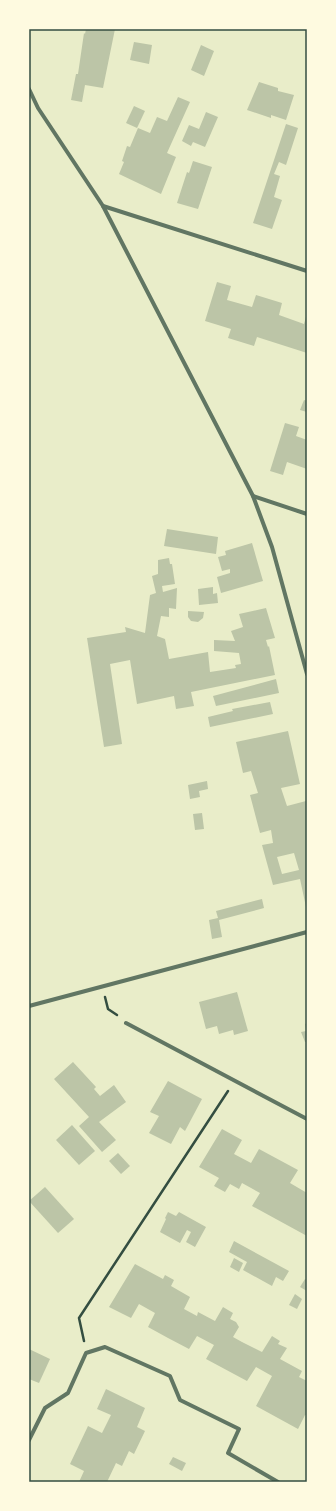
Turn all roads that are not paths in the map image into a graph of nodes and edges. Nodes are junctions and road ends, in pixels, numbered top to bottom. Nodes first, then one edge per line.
1 (29, 89) edge
2 (103, 206) junction
3 (307, 271) edge
4 (253, 496) junction
5 (307, 514) edge
6 (307, 674) edge
7 (307, 932) edge
8 (29, 1006) edge
9 (126, 1023) road end
10 (307, 1119) edge
11 (29, 1440) edge
12 (278, 1482) edge

1 - 2 street
2 - 3 street
2 - 4 street
4 - 5 street
4 - 6 street
7 - 8 street
9 - 10 street
11 - 12 street

